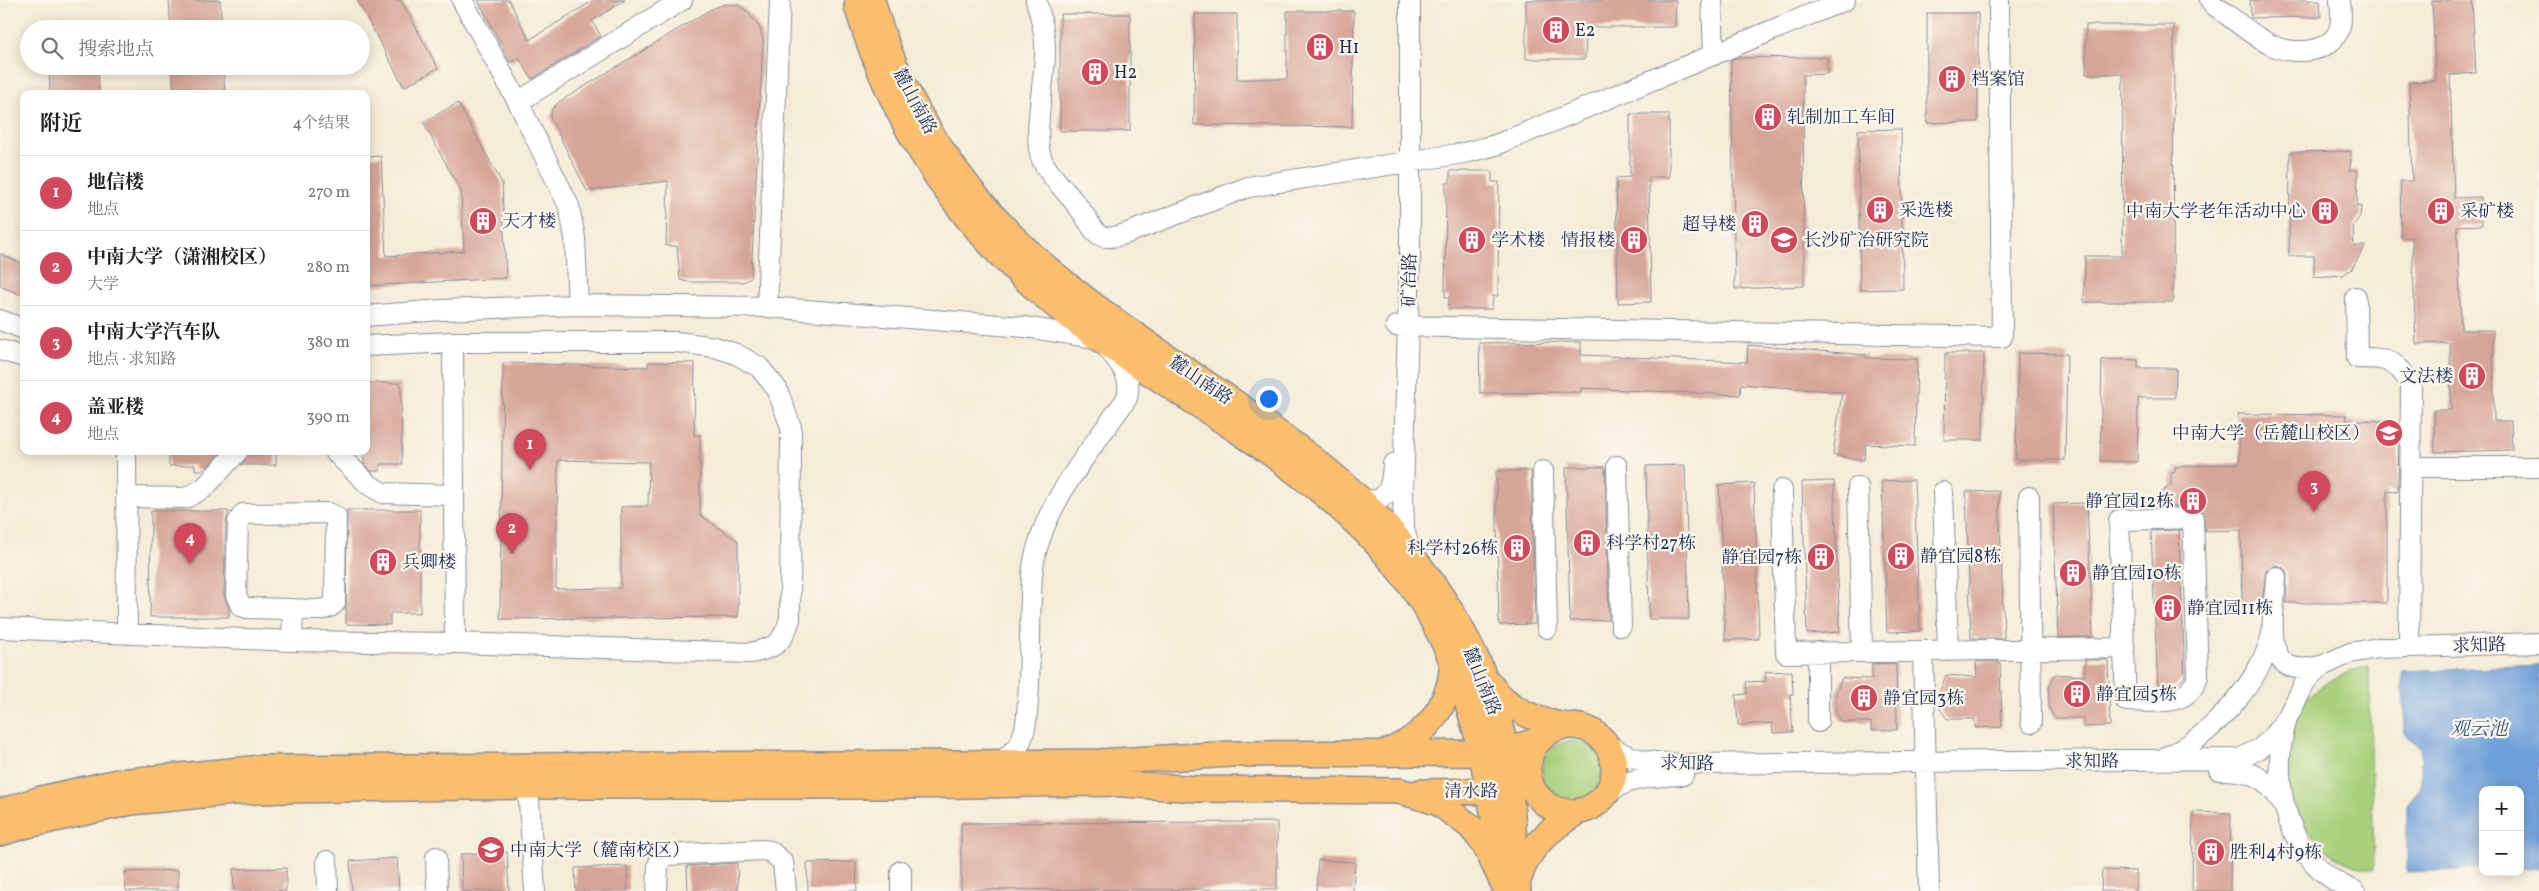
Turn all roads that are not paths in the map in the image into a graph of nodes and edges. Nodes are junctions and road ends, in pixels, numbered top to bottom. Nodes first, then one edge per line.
1 (462, 0) edge
2 (682, 0) edge
3 (855, 0) edge
4 (872, 0) edge
5 (1036, 0) edge
6 (1399, 0) edge
7 (1410, 0) edge
8 (1712, 0) edge
9 (1845, 0) edge
10 (1999, 0) edge
11 (2210, 0) edge
12 (2340, 0) edge
13 (780, 1) edge
14 (1714, 55) junction
15 (518, 102) junction
16 (1405, 163) junction
17 (1041, 292) junction
18 (2356, 297) dead end
19 (578, 304) junction
20 (767, 307) junction
21 (370, 316) edge
22 (0, 320) edge
23 (1402, 326) junction
24 (1025, 327) junction
25 (20, 328) edge
26 (1100, 339) junction
27 (453, 342) junction
28 (370, 346) edge
29 (0, 350) edge
30 (20, 356) edge
31 (126, 455) edge
32 (234, 455) edge
33 (338, 455) edge
34 (1617, 466) dead end
35 (2411, 467) junction
36 (2539, 467) edge
37 (1543, 471) dead end
38 (1858, 487) dead end
39 (1782, 490) dead end
40 (1943, 492) dead end
41 (453, 495) junction
42 (126, 497) junction
43 (2029, 497) dead end
44 (1359, 498) junction
45 (1412, 558) junction
46 (2276, 577) dead end
47 (293, 609) junction
48 (1621, 626) dead end
49 (0, 628) edge
50 (1547, 628) dead end
51 (2273, 629) junction
52 (127, 634) junction
53 (292, 641) junction
54 (454, 643) junction
55 (2539, 643) edge
56 (2409, 647) junction
57 (2124, 648) junction
58 (2030, 649) junction
59 (1862, 651) junction
60 (1923, 651) junction
61 (1948, 651) junction
62 (1818, 652) junction
63 (1452, 662) junction
64 (2286, 665) junction
65 (2324, 665) junction
66 (2257, 671) junction
67 (1482, 672) junction
68 (2287, 718) junction
69 (1818, 722) dead end
70 (2031, 723) dead end
71 (1573, 726) junction
72 (1540, 739) junction
73 (1603, 741) junction
74 (1493, 752) junction
75 (1381, 754) junction
76 (2159, 760) junction
77 (1000, 763) junction
78 (1926, 767) junction
79 (533, 776) junction
80 (1400, 791) junction
81 (1500, 792) junction
82 (1604, 796) junction
83 (1540, 800) junction
84 (2284, 806) junction
85 (0, 812) edge
86 (1577, 812) junction
87 (0, 833) edge
88 (436, 857) dead end
89 (327, 861) dead end
90 (901, 871) dead end
91 (1511, 888) edge
92 (328, 891) edge
93 (438, 891) edge
94 (535, 891) edge
95 (546, 891) edge
96 (657, 891) edge
97 (786, 891) edge
98 (901, 891) edge
99 (1929, 891) edge
100 (2355, 891) edge

1 - 15 street
2 - 15 street
3 - 17 main road, 麓山南路
4 - 44 main road, 麓山南路
5 - 16 street
6 - 16 street, 矿冶路
7 - 16 street, 矿冶路
8 - 14 street
9 - 14 street
10 - 23 street
11 - 12 street
13 - 20 street
14 - 16 street
15 - 19 street
16 - 23 street, 矿冶路
17 - 24 street
17 - 26 main road, 麓山南路
18 - 35 street
19 - 20 street
19 - 21 street
20 - 24 street
22 - 25 street
23 - 44 street, 矿冶路
23 - 45 street, 矿冶路
24 - 26 street
26 - 63 main road, 麓山南路
26 - 77 street
27 - 28 street
27 - 41 street
27 - 54 street
29 - 30 street
31 - 42 street
32 - 42 street
33 - 41 street
34 - 48 street
35 - 36 street
35 - 56 street
37 - 50 street
38 - 59 street
39 - 62 street
40 - 61 street
41 - 54 street
42 - 52 street
43 - 58 street
44 - 45 main road, 麓山南路
45 - 67 main road, 麓山南路
46 - 51 street
47 - 47 street
47 - 53 street
49 - 52 street
51 - 64 street
51 - 66 street
52 - 53 street
53 - 54 street
55 - 56 street, 求知路
56 - 65 street, 求知路
57 - 57 street
57 - 58 street
58 - 61 street
58 - 70 street
59 - 60 street
59 - 62 street
60 - 61 street
60 - 78 street
62 - 69 street
63 - 74 main road, 麓山南路
63 - 75 main road
64 - 65 street
64 - 66 street
65 - 68 street, 求知路
66 - 76 street
67 - 71 main road
67 - 74 main road, 麓山南路
68 - 76 street, 求知路
68 - 84 street
71 - 72 main road
71 - 73 main road
72 - 74 main road
72 - 83 main road
73 - 78 street, 求知路
73 - 82 main road
74 - 75 main road
74 - 81 main road, 麓山南路
75 - 77 main road
76 - 78 street, 求知路
77 - 79 main road
78 - 82 street, 求知路
78 - 84 street, 求知路
78 - 99 street
79 - 80 main road, 清水路
79 - 85 main road
79 - 87 main road
79 - 94 street
79 - 95 street
80 - 81 main road, 清水路
80 - 91 main road
81 - 83 main road, 清水路
81 - 91 main road, 麓山南路
82 - 86 main road
83 - 86 main road
84 - 100 street
86 - 91 main road
88 - 93 street
89 - 92 street
90 - 98 street
96 - 97 street

